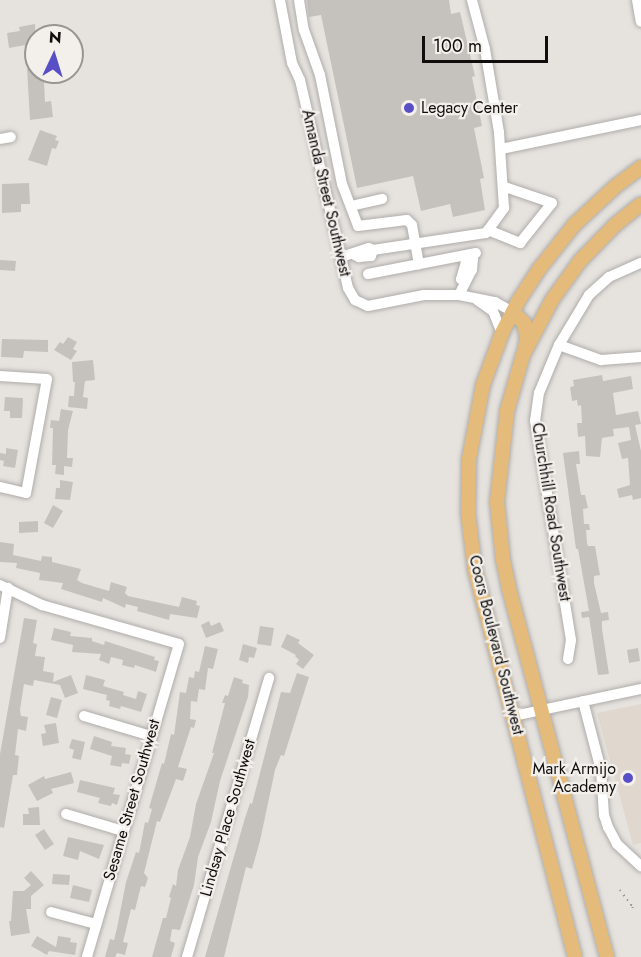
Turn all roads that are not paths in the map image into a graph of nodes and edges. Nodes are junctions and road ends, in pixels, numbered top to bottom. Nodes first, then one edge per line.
1 (280, 0) edge
2 (299, 0) edge
3 (472, 0) edge
4 (637, 0) edge
5 (641, 22) edge
6 (641, 120) edge
7 (501, 149) junction
8 (641, 167) edge
9 (505, 187) junction
10 (382, 199) dead end
11 (641, 204) edge
12 (351, 206) junction
13 (487, 232) junction
14 (415, 244) junction
15 (341, 256) junction
16 (472, 258) junction
17 (641, 263) edge
18 (419, 264) junction
19 (368, 274) dead end
20 (459, 295) junction
21 (474, 298) junction
22 (513, 312) junction
23 (502, 333) junction
24 (559, 345) junction
25 (524, 356) junction
26 (641, 358) edge
27 (0, 376) edge
28 (0, 487) edge
29 (4, 586) edge
30 (0, 638) edge
31 (568, 659) dead end
32 (269, 678) dead end
33 (641, 689) edge
34 (583, 701) junction
35 (540, 709) junction
36 (84, 716) dead end
37 (513, 716) junction
38 (151, 736) junction
39 (66, 814) dead end
40 (123, 831) junction
41 (641, 866) edge
42 (51, 912) dead end
43 (96, 924) junction
44 (87, 957) edge
45 (187, 957) edge
46 (575, 957) edge
47 (607, 957) edge

1 - 15 street, Amanda Street Southwest
2 - 12 street
3 - 7 street
4 - 5 street
6 - 7 street
7 - 9 street
8 - 22 main road, Coors Boulevard Southwest
9 - 13 street
9 - 13 street
10 - 12 street
11 - 25 main road, Coors Boulevard Southwest
12 - 14 street
13 - 14 street
13 - 16 street
14 - 15 street
14 - 18 street
15 - 20 street, Amanda Street Southwest
16 - 18 street
16 - 20 street
17 - 24 street, Churchhill Road Southwest
18 - 19 street
20 - 21 street, Amanda Street Southwest
21 - 22 street, Amanda Street Southwest
21 - 23 street
22 - 23 main road, Coors Boulevard Southwest
22 - 25 main road
23 - 37 main road, Coors Boulevard Southwest
24 - 26 street
24 - 31 street, Churchhill Road Southwest
25 - 35 main road, Coors Boulevard Southwest
27 - 28 street
29 - 30 street
29 - 38 street, Sesame Street Southwest
32 - 45 street, Lindsay Place Southwest
33 - 34 street
34 - 35 street
34 - 41 street
35 - 37 street
35 - 47 main road, Coors Boulevard Southwest
36 - 38 street
37 - 46 main road, Coors Boulevard Southwest
38 - 40 street, Sesame Street Southwest
39 - 40 street
40 - 43 street, Sesame Street Southwest
42 - 43 street
43 - 44 street, Sesame Street Southwest

